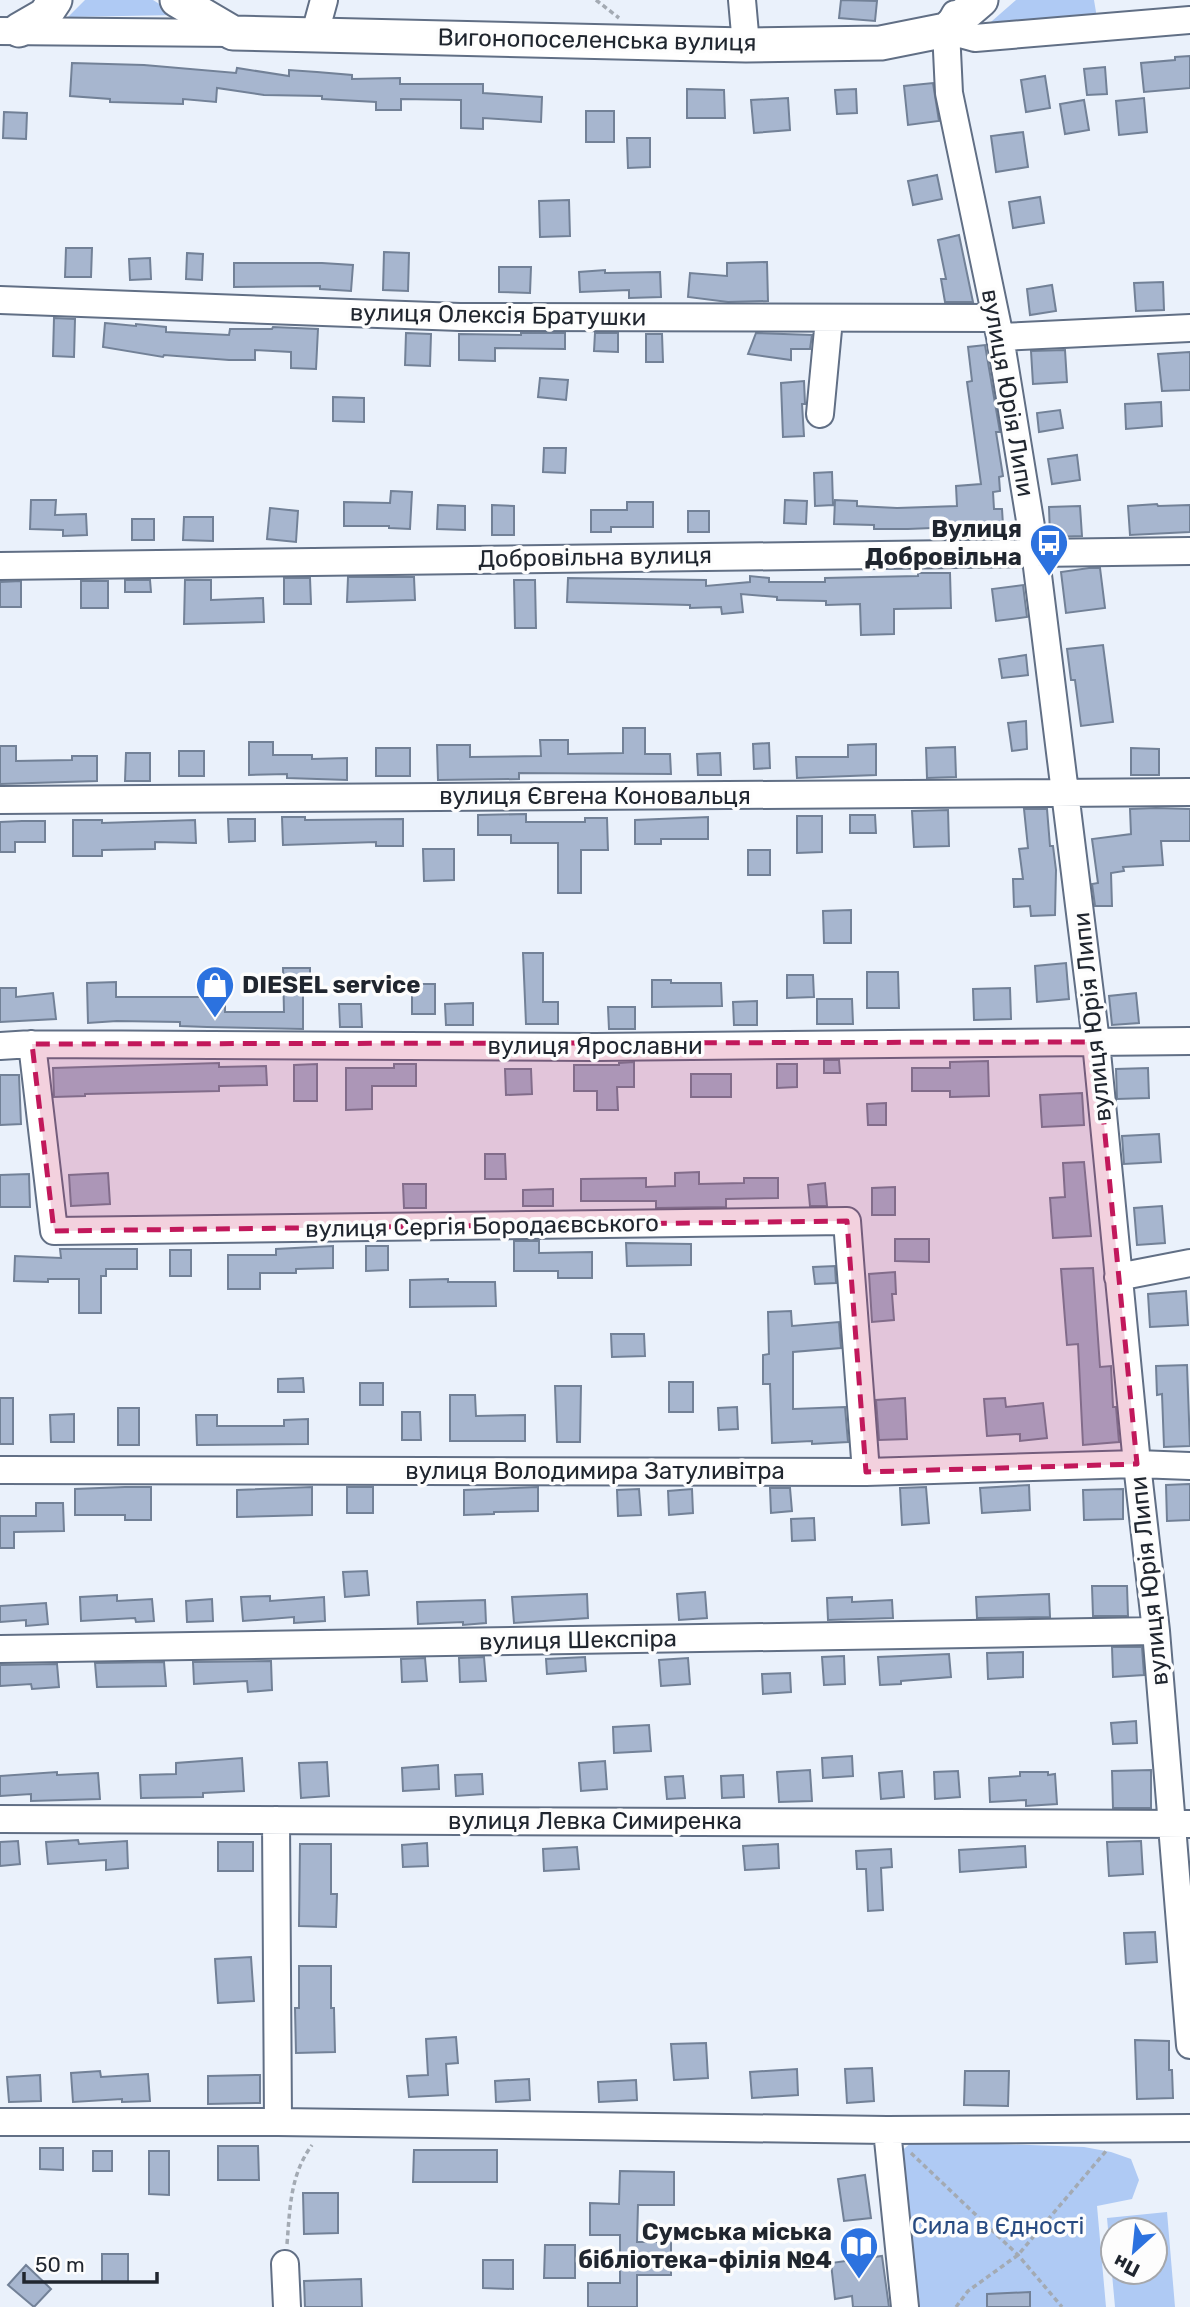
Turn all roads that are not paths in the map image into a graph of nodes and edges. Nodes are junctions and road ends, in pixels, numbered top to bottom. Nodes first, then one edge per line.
1 (55, 0) edge
2 (177, 0) edge
3 (324, 0) edge
4 (742, 0) edge
5 (963, 0) edge
6 (981, 0) edge
7 (1190, 20) edge
8 (946, 30) junction
9 (10, 31) edge
10 (233, 33) junction
11 (315, 33) junction
12 (746, 45) junction
13 (0, 300) edge
14 (829, 319) junction
15 (998, 327) junction
16 (1190, 328) edge
17 (820, 414) dead end
18 (1035, 551) junction
19 (1190, 551) edge
20 (0, 566) edge
21 (1190, 792) edge
22 (1066, 793) junction
23 (0, 800) edge
24 (1190, 1041) edge
25 (1096, 1042) junction
26 (32, 1044) junction
27 (0, 1046) edge
28 (1190, 1263) edge
29 (1118, 1277) junction
30 (1137, 1464) junction
31 (1190, 1466) edge
32 (0, 1470) edge
33 (866, 1472) junction
34 (1156, 1631) junction
35 (0, 1649) edge
36 (0, 1819) edge
37 (276, 1820) junction
38 (1180, 1824) edge
39 (1188, 1991) edge
40 (1190, 2045) edge
41 (0, 2122) edge
42 (278, 2122) junction
43 (1190, 2128) edge
44 (887, 2130) junction
45 (285, 2263) road end
46 (287, 2307) edge
47 (905, 2307) edge

1 - 9 main road
2 - 10 main road
3 - 11 street
4 - 12 street
5 - 8 street
6 - 8 main road
7 - 8 street, Вигонопоселенська вулиця
8 - 12 main road, Вигонопоселенська вулиця
8 - 15 street, вулиця Юрія Липи
9 - 10 street, Вигонопоселенська вулиця
10 - 11 main road, Вигонопоселенська вулиця
11 - 12 main road, Вигонопоселенська вулиця
13 - 14 street, вулиця Олексія Братушки
14 - 15 street, вулиця Олексія Братушки
14 - 17 street
15 - 16 street, вулиця Олексія Братушки
15 - 18 street, вулиця Юрія Липи
18 - 19 street, Добровільна вулиця
18 - 20 street, Добровільна вулиця
18 - 22 street, вулиця Юрія Липи
21 - 22 street, вулиця Євгена Коновальця
22 - 23 street, вулиця Євгена Коновальця
22 - 25 street, вулиця Юрія Липи
24 - 25 street, вулиця Ярославни
25 - 26 street, вулиця Ярославни
25 - 29 street, вулиця Юрія Липи
26 - 27 street, вулиця Ярославни
26 - 33 street, вулиця Сергія Бородаєвського
28 - 29 street
29 - 30 street, вулиця Юрія Липи
30 - 31 street, вулиця Володимира Затуливітра
30 - 33 street, вулиця Володимира Затуливітра
30 - 34 street, вулиця Юрія Липи
32 - 33 street, вулиця Володимира Затуливітра
34 - 35 street, вулиця Шекспіра
34 - 38 street, вулиця Юрія Липи
36 - 37 street, вулиця Левка Симиренка
37 - 38 street, вулиця Левка Симиренка
37 - 42 street
38 - 39 street, вулиця Юрія Липи
39 - 40 street, вулиця Юрія Липи
41 - 42 street
42 - 44 street
43 - 44 street
44 - 47 street
45 - 46 street

